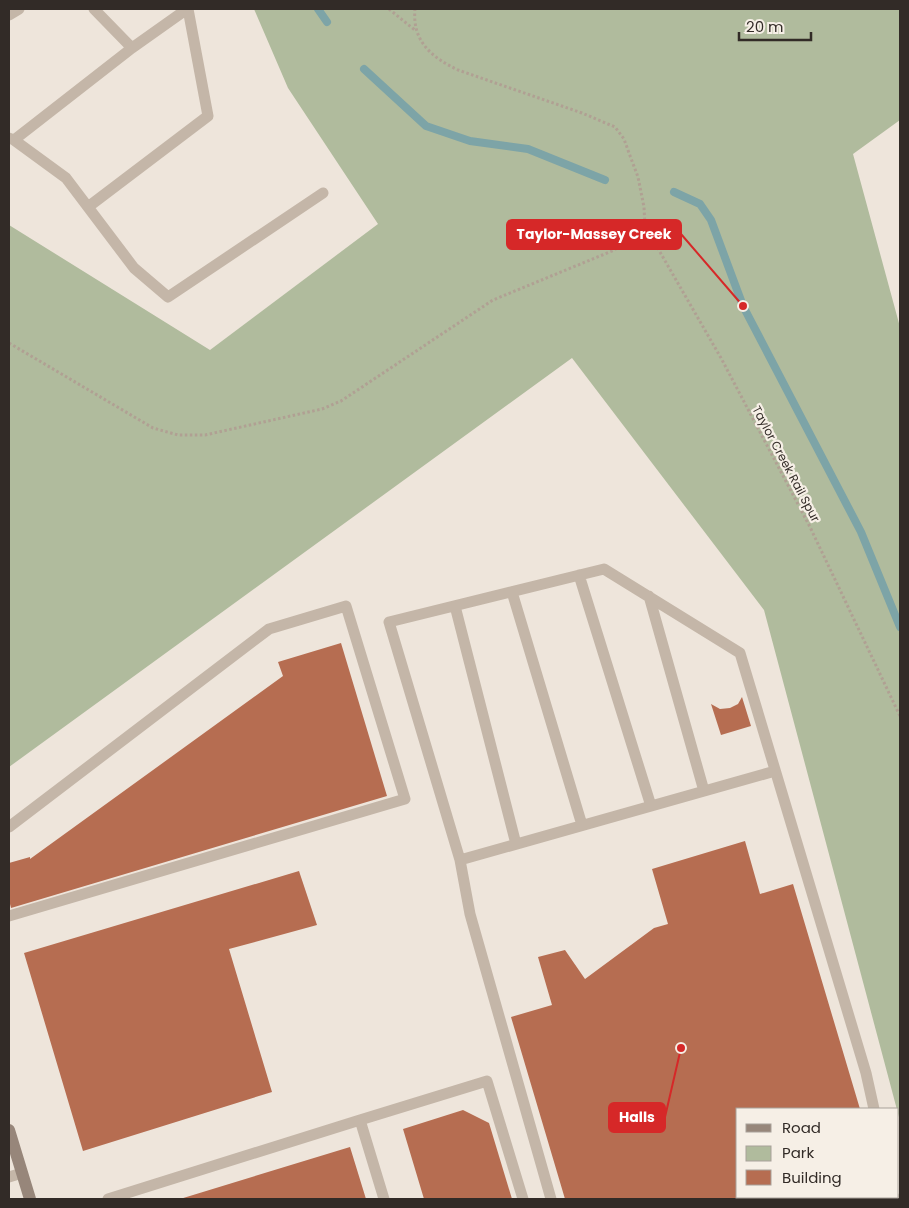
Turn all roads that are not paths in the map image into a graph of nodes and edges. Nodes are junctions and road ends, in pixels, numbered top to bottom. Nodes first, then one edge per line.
1 (19, 9) edge
2 (94, 9) edge
3 (188, 9) edge
4 (9, 15) edge
5 (132, 48) junction
6 (11, 139) edge
7 (323, 193) dead end
8 (88, 207) junction
9 (579, 575) junction
10 (512, 592) junction
11 (649, 596) junction
12 (455, 606) junction
13 (775, 772) junction
14 (704, 791) junction
15 (651, 806) junction
16 (582, 825) junction
17 (9, 827) edge
18 (516, 844) junction
19 (460, 860) junction
20 (9, 916) edge
21 (874, 1108) edge
22 (360, 1120) junction
23 (9, 1130) edge
24 (22, 1173) junction
25 (9, 1177) edge
26 (30, 1199) edge
27 (108, 1199) edge
28 (384, 1199) edge
29 (523, 1199) edge
30 (551, 1199) edge

1 - 4 lane
2 - 5 lane
3 - 5 lane
3 - 8 lane
5 - 6 lane
6 - 8 lane
7 - 8 lane
9 - 10 lane
9 - 11 lane
9 - 15 lane
10 - 12 lane
10 - 16 lane
11 - 13 lane
11 - 14 lane
12 - 18 lane
12 - 19 lane
13 - 14 lane
13 - 21 lane
14 - 15 lane
15 - 16 lane
16 - 18 lane
17 - 20 lane
18 - 19 lane
19 - 30 lane
22 - 27 lane
22 - 28 lane
22 - 29 lane
23 - 24 street
24 - 25 lane
24 - 26 street

